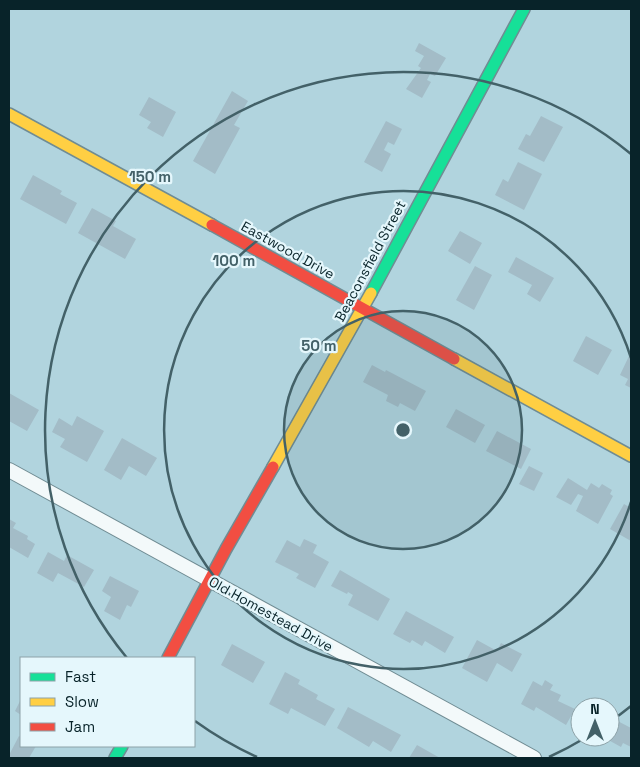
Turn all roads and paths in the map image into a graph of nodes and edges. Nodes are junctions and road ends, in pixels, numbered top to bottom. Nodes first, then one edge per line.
1 (524, 9) edge
2 (9, 114) edge
3 (362, 307) junction
4 (631, 456) edge
5 (9, 470) edge
6 (209, 580) junction
7 (169, 657) edge
8 (121, 747) edge
9 (115, 758) edge
10 (534, 758) edge

1 - 3 street, Beaconsfield Street
2 - 3 street, Eastwood Drive
3 - 4 street, Eastwood Drive
3 - 6 street, Beaconsfield Street
5 - 6 street, Old Homestead Drive
6 - 7 street, Beaconsfield Street
6 - 10 street, Old Homestead Drive
8 - 9 street

